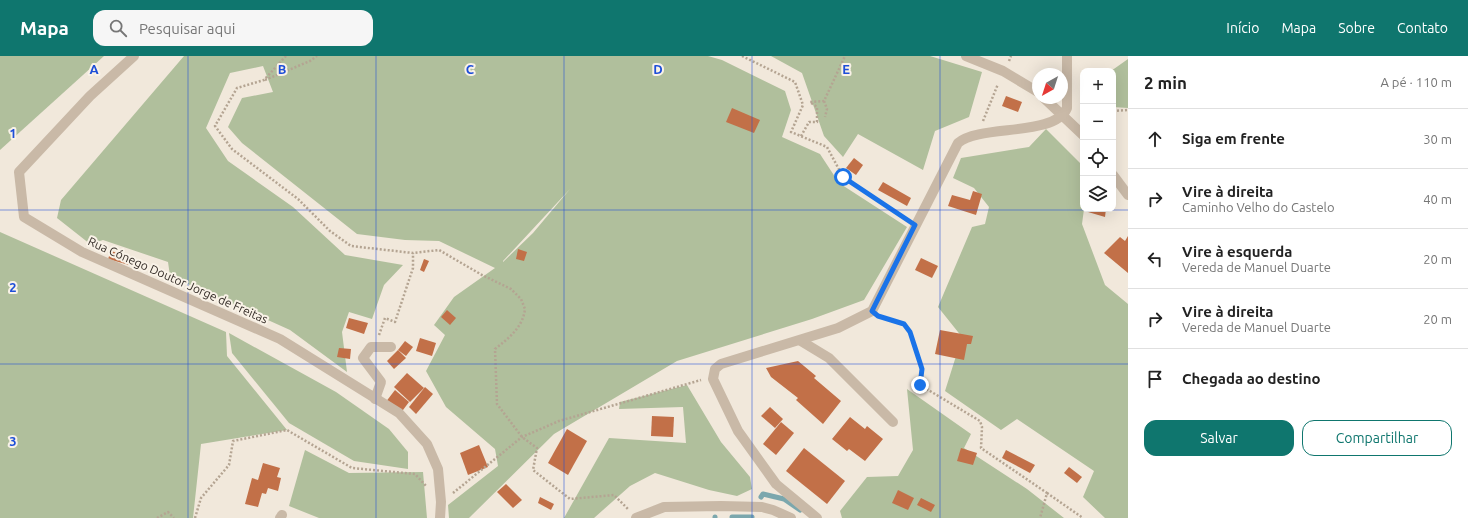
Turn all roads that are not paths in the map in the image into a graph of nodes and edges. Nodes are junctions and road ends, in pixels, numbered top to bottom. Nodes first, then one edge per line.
1 (134, 56) edge
2 (966, 56) edge
3 (1067, 56) edge
4 (1032, 88) edge
5 (1050, 104) edge
6 (1061, 116) junction
7 (1080, 132) edge
8 (1114, 176) edge
9 (1128, 195) edge
10 (801, 341) junction
11 (390, 347) road end
12 (375, 399) junction
13 (892, 422) dead end
14 (440, 518) edge
15 (636, 518) edge
16 (790, 518) edge
17 (817, 518) edge

1 - 12 street, Rua Cónego Doutor Jorge de Freitas
2 - 4 street
3 - 6 street
5 - 6 street
6 - 7 street
6 - 10 street
8 - 9 street
10 - 13 street
10 - 17 street
11 - 12 street
12 - 14 street, Rua Cónego Doutor Jorge de Freitas
15 - 16 street

